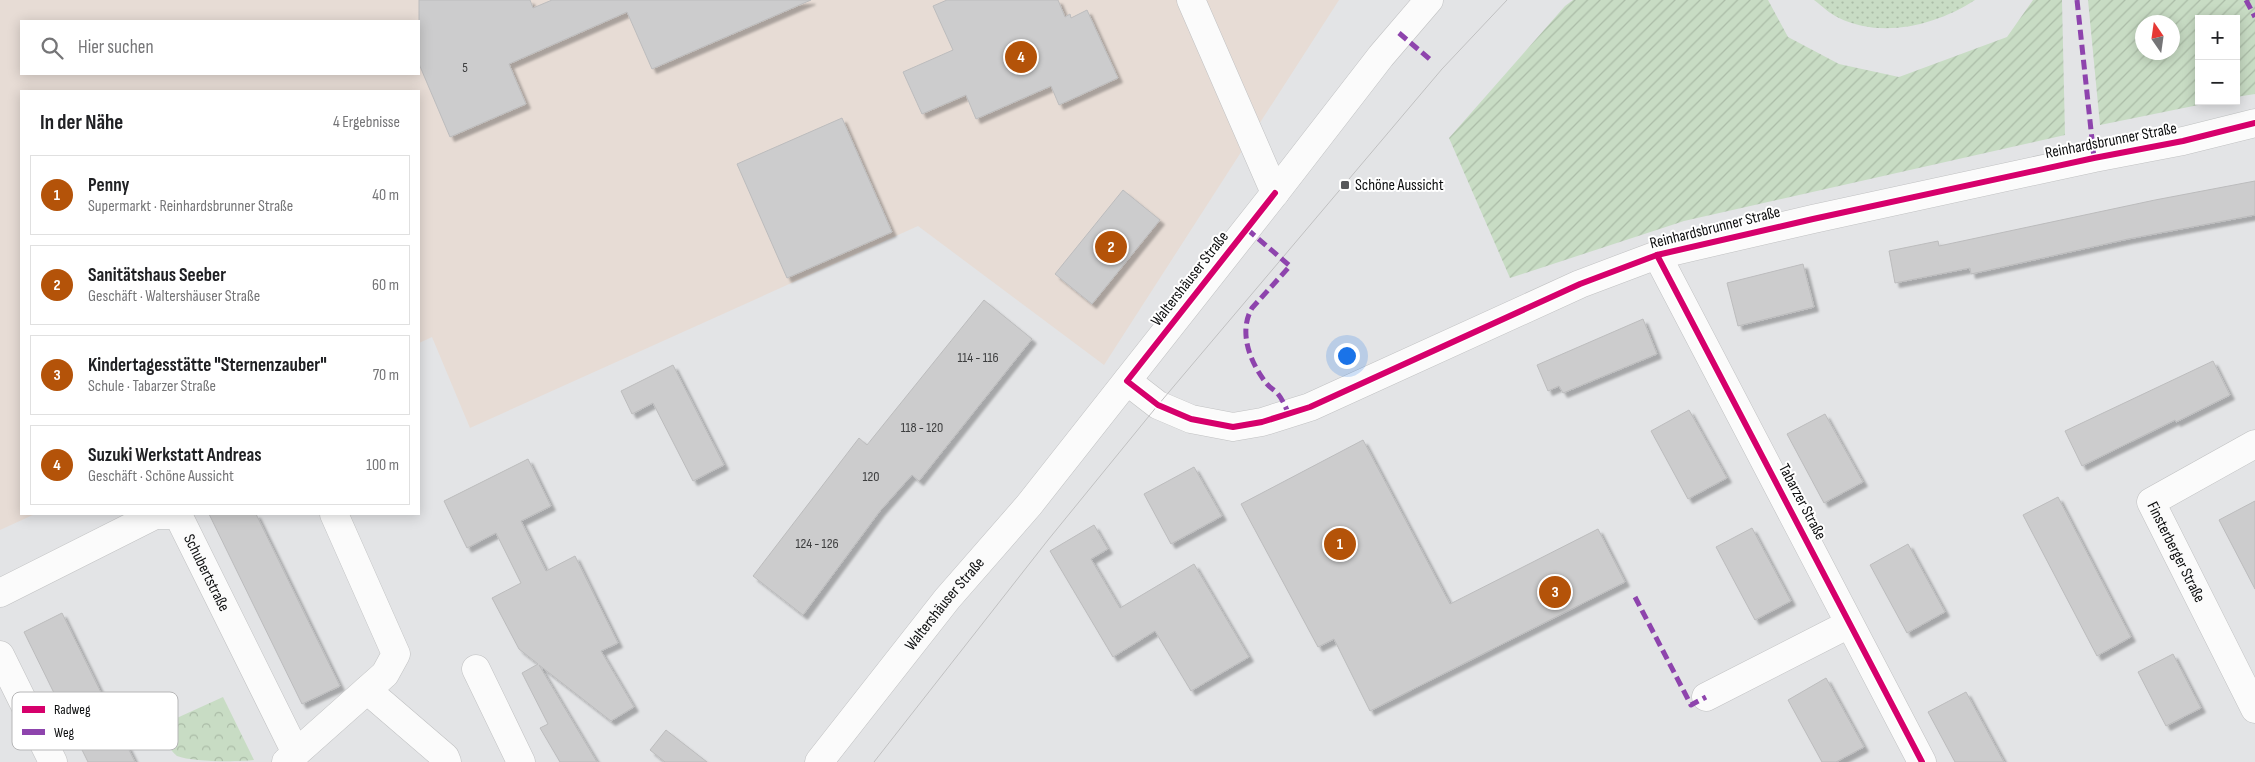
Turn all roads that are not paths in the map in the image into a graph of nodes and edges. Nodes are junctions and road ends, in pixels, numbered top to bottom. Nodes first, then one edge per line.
1 (1191, 0) edge
2 (1429, 0) edge
3 (2255, 123) edge
4 (1275, 193) junction
5 (1657, 255) junction
6 (1127, 381) junction
7 (2255, 444) edge
8 (334, 515) edge
9 (0, 593) edge
10 (1850, 624) junction
11 (0, 655) edge
12 (476, 669) dead end
13 (367, 690) junction
14 (18, 692) edge
15 (1706, 697) dead end
16 (2255, 709) edge
17 (47, 750) edge
18 (291, 758) edge
19 (53, 762) edge
20 (447, 762) edge
21 (520, 762) edge
22 (819, 762) edge
23 (1922, 762) edge

1 - 4 street
2 - 4 street, Waltershäuser Straße
3 - 5 street, Reinhardsbrunner Straße
4 - 6 street, Waltershäuser Straße
5 - 6 street, Reinhardsbrunner Straße
5 - 10 street, Tabarzer Straße
6 - 22 street, Waltershäuser Straße
7 - 16 street, Finsterberger Straße
8 - 13 street, Schubertstraße
9 - 18 street, Schubertstraße
10 - 15 street
10 - 23 street, Tabarzer Straße
11 - 14 street
12 - 21 street
13 - 18 street, Schubertstraße
13 - 20 street
17 - 19 street

